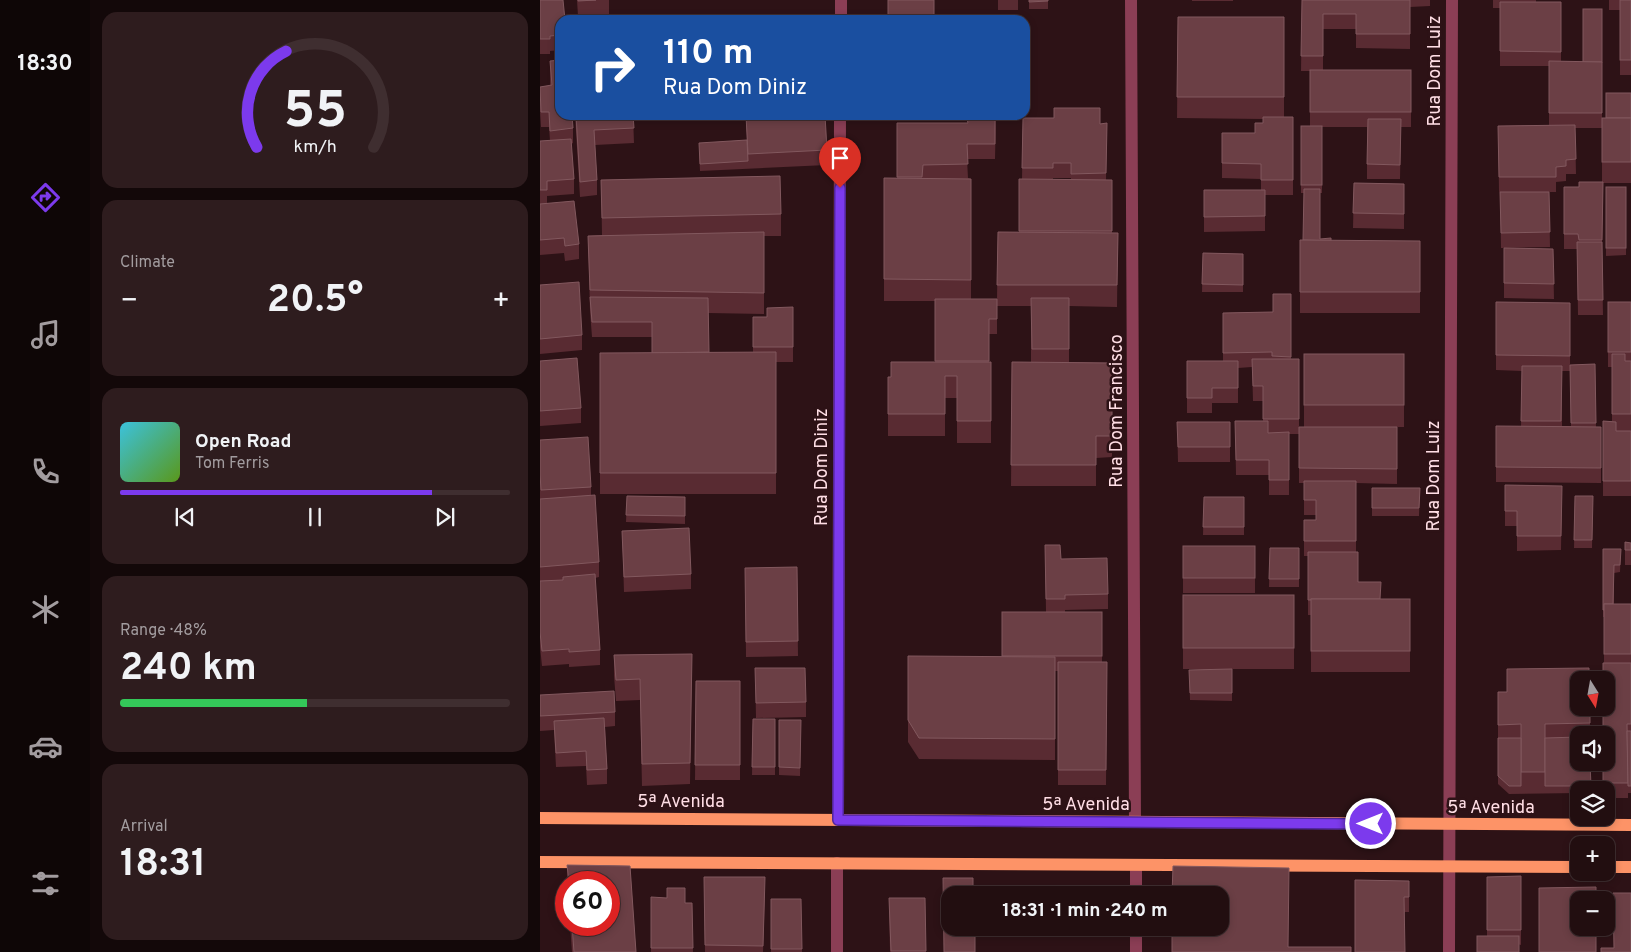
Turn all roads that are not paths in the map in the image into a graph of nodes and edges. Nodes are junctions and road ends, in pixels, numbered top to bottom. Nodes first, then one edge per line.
1 (841, 0) edge
2 (1131, 0) edge
3 (1452, 0) edge
4 (841, 15) edge
5 (840, 120) edge
6 (540, 818) edge
7 (838, 820) junction
8 (1135, 822) junction
9 (1449, 824) junction
10 (1631, 825) edge
11 (540, 862) edge
12 (837, 863) junction
13 (1136, 865) junction
14 (1449, 867) junction
15 (1570, 867) edge
16 (1615, 867) edge
17 (1631, 868) edge
18 (1136, 886) edge
19 (1136, 936) edge
20 (837, 952) edge
21 (1136, 952) edge
22 (1449, 952) edge

1 - 4 street
2 - 8 street, Rua Dom Francisco
3 - 9 street, Rua Dom Luiz
5 - 7 street, Rua Dom Diniz
6 - 7 main road, 5ª Avenida
7 - 8 main road, 5ª Avenida
8 - 9 main road, 5ª Avenida
9 - 10 main road, 5ª Avenida
9 - 14 street, Rua Dom Luiz
11 - 12 main road
12 - 13 main road
12 - 20 street
13 - 14 main road
13 - 18 street
14 - 15 main road
14 - 22 street, Rua Dom Luiz
16 - 17 main road
19 - 21 street

